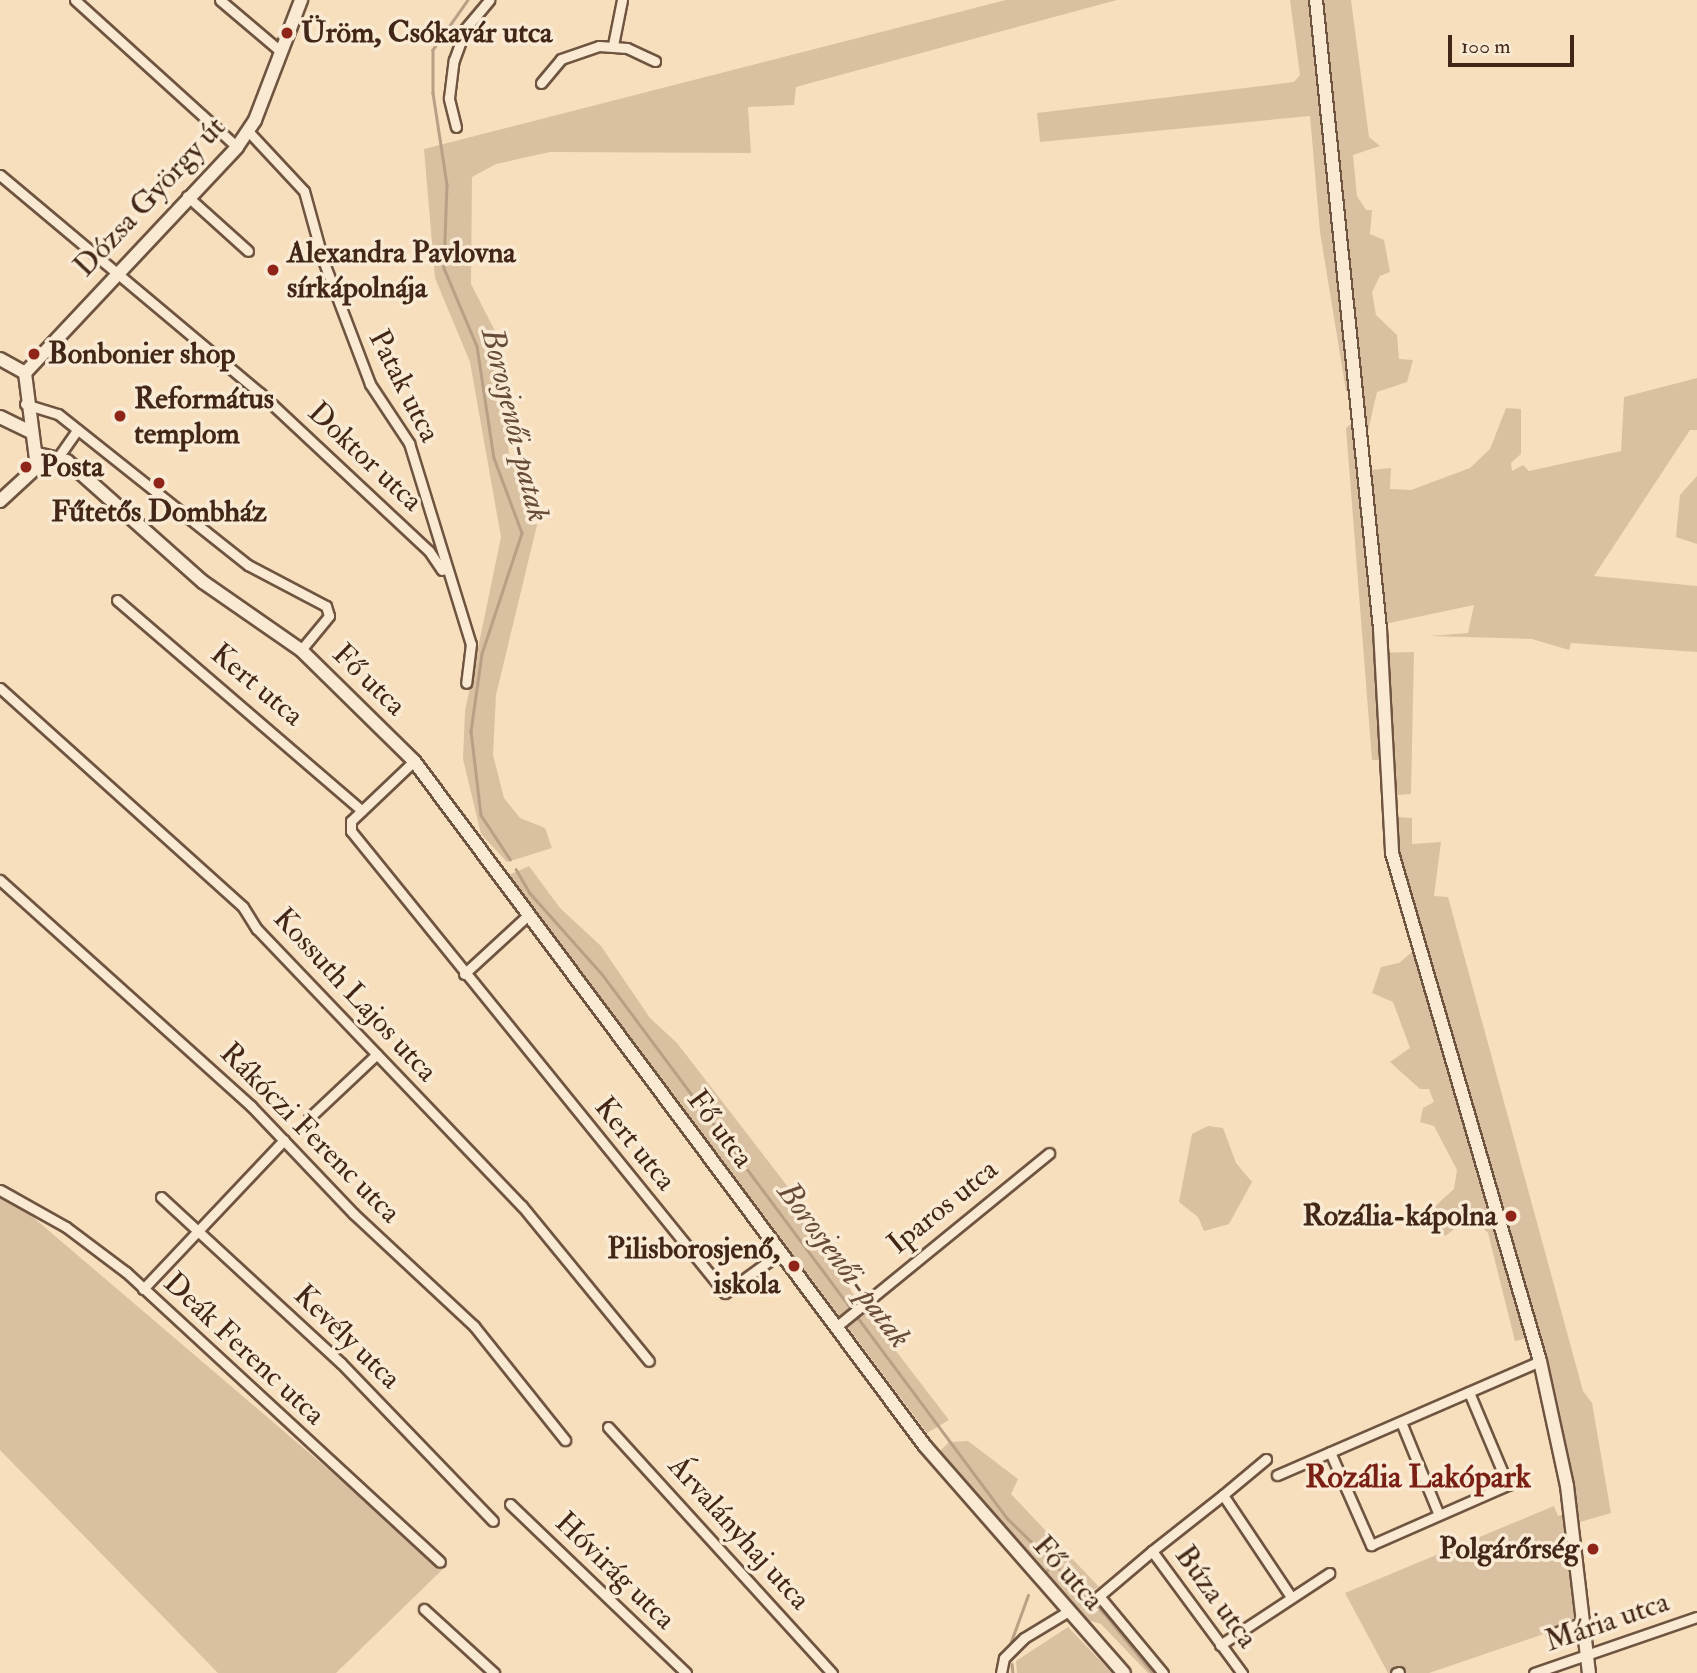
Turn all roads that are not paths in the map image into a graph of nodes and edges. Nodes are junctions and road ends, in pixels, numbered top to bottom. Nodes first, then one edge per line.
1 (75, 0) edge
2 (220, 0) edge
3 (300, 0) edge
4 (489, 0) edge
5 (622, 0) edge
6 (1316, 0) edge
7 (613, 45) junction
8 (279, 50) junction
9 (655, 61) dead end
10 (541, 83) dead end
11 (456, 127) dead end
12 (248, 131) junction
13 (237, 147) junction
14 (0, 175) edge
15 (187, 196) junction
16 (248, 251) dead end
17 (116, 270) junction
18 (0, 359) edge
19 (25, 373) junction
20 (25, 404) junction
21 (3, 418) edge
22 (77, 430) junction
23 (31, 432) junction
24 (38, 454) junction
25 (59, 456) junction
26 (0, 501) edge
27 (446, 576) junction
28 (117, 600) dead end
29 (301, 650) junction
30 (466, 683) dead end
31 (0, 688) edge
32 (414, 761) junction
33 (362, 811) junction
34 (0, 880) edge
35 (526, 917) junction
36 (464, 974) junction
37 (377, 1054) junction
38 (309, 1118) dead end
39 (284, 1140) junction
40 (1049, 1153) dead end
41 (0, 1190) edge
42 (161, 1197) dead end
43 (196, 1231) junction
44 (780, 1253) junction
45 (143, 1289) junction
46 (836, 1326) junction
47 (649, 1361) dead end
48 (1540, 1362) junction
49 (1469, 1392) junction
50 (1401, 1422) junction
51 (608, 1427) dead end
52 (565, 1440) dead end
53 (1331, 1452) junction
54 (1266, 1459) dead end
55 (1277, 1475) dead end
56 (1223, 1495) junction
57 (510, 1504) dead end
58 (1439, 1515) junction
59 (493, 1521) dead end
60 (1152, 1550) junction
61 (440, 1562) dead end
62 (1329, 1573) dead end
63 (1291, 1597) junction
64 (424, 1609) dead end
65 (1067, 1612) junction
66 (1697, 1617) edge
67 (1584, 1622) junction
68 (1552, 1634) dead end
69 (1220, 1646) junction
70 (1587, 1654) junction
71 (494, 1673) edge
72 (686, 1673) edge
73 (832, 1673) edge
74 (1001, 1673) edge
75 (1124, 1673) edge
76 (1163, 1673) edge
77 (1242, 1673) edge
78 (1534, 1673) edge
79 (1589, 1673) edge

1 - 13 street
2 - 8 street
3 - 8 street, Dózsa György út
4 - 11 street
5 - 7 street
6 - 48 street
7 - 9 street
7 - 10 street
8 - 12 street, Dózsa György út
12 - 13 street, Dózsa György út
12 - 27 street, Patak utca
13 - 15 street, Dózsa György út
14 - 17 street, Doktor utca
15 - 16 street
15 - 17 street, Dózsa György út
17 - 19 street, Dózsa György út
17 - 27 street, Doktor utca
18 - 19 street
19 - 20 street
20 - 21 street
20 - 22 street, Fő utca
20 - 23 street
21 - 23 street
22 - 25 street
22 - 29 street, Fő utca
23 - 24 street
24 - 25 street
24 - 26 street
25 - 29 street, Fő utca
27 - 30 street, Patak utca
28 - 33 street, Kert utca
29 - 32 street, Fő utca
31 - 37 street, Kossuth Lajos utca
32 - 33 street
32 - 35 street, Fő utca
33 - 36 street, Kert utca
34 - 39 street, Rákóczi Ferenc utca
35 - 36 street
35 - 44 street, Fő utca
36 - 44 street, Kert utca
37 - 38 street
37 - 47 street, Kossuth Lajos utca
39 - 43 street
39 - 52 street, Rákóczi Ferenc utca
40 - 46 street, Iparos utca
41 - 45 street, Deák Ferenc utca
42 - 43 street, Kevély utca
43 - 45 street
43 - 59 street, Kevély utca
44 - 46 street, Fő utca
45 - 61 street, Deák Ferenc utca
46 - 65 street, Fő utca
48 - 49 street
48 - 67 street
49 - 50 street
49 - 58 street
50 - 53 street
50 - 58 street
51 - 73 street, Árvalányhaj utca
53 - 55 street
53 - 58 street
54 - 56 street
56 - 60 street
56 - 63 street
57 - 72 street, Hóvirág utca
60 - 69 street, Búza utca
60 - 76 street, Búza utca
62 - 63 street
63 - 69 street
64 - 71 street
65 - 74 street
65 - 75 street, Fő utca
66 - 70 street, Mária utca
67 - 68 street
67 - 70 street
69 - 77 street, Búza utca
70 - 78 street, Mária utca
70 - 79 street

